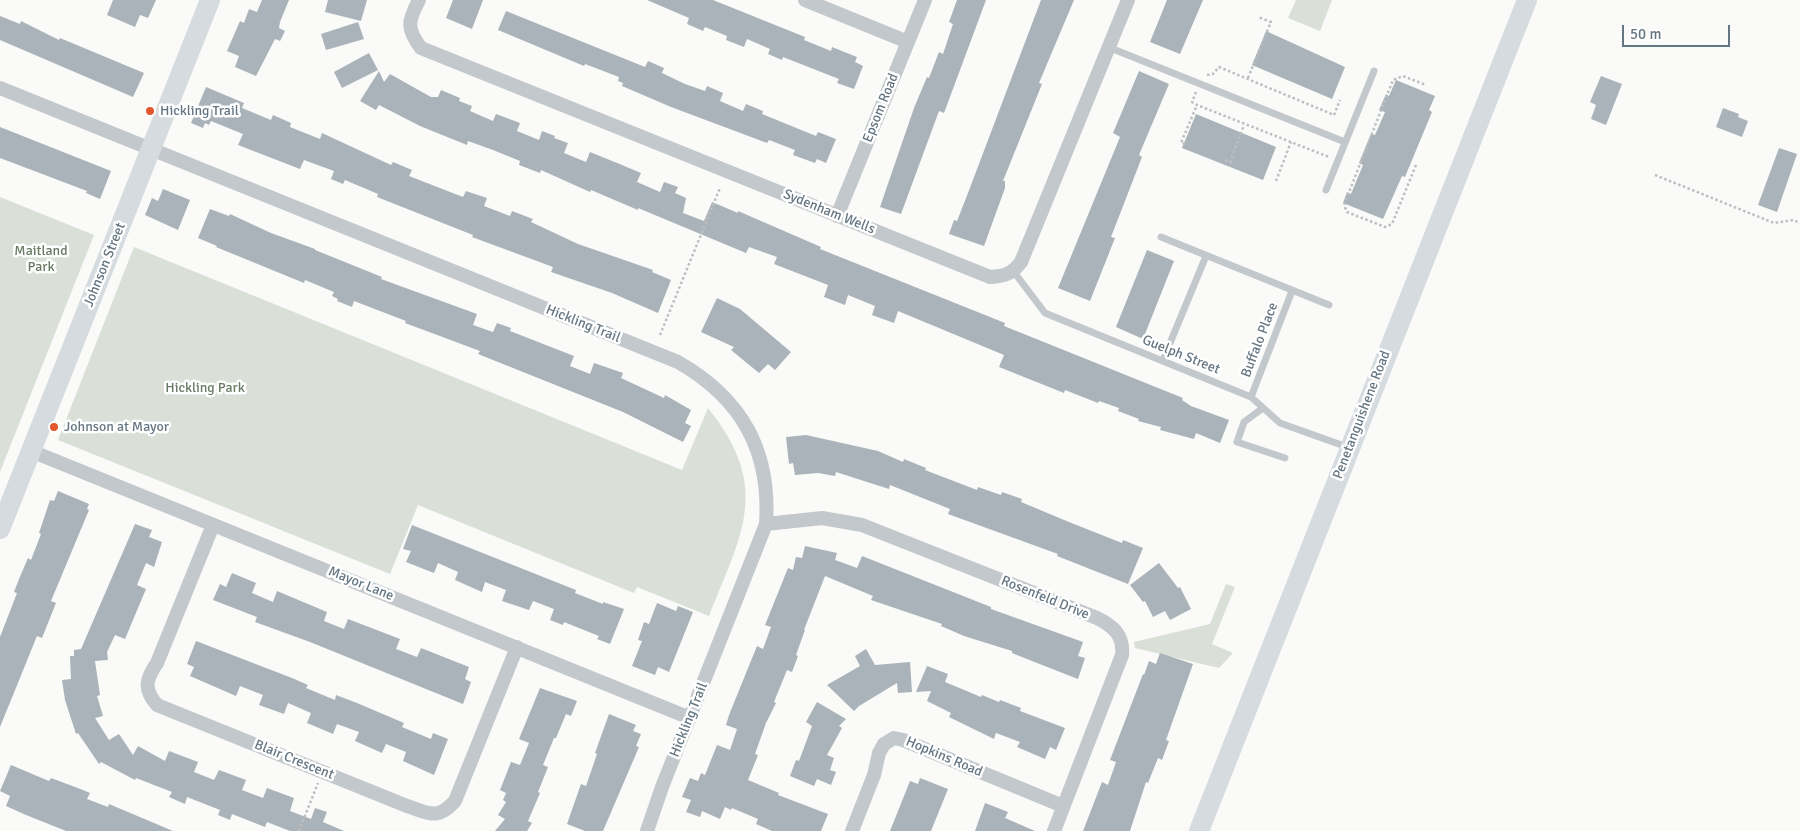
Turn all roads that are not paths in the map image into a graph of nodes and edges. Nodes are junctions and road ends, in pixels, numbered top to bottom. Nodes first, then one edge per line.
1 (210, 0) edge
2 (419, 0) edge
3 (805, 0) edge
4 (925, 0) edge
5 (1128, 0) edge
6 (1527, 0) edge
7 (908, 42) junction
8 (1108, 47) junction
9 (1374, 71) dead end
10 (0, 88) edge
11 (1345, 142) junction
12 (151, 149) junction
13 (1326, 190) dead end
14 (837, 216) junction
15 (1161, 237) dead end
16 (1206, 256) junction
17 (1014, 272) junction
18 (1292, 291) junction
19 (1330, 306) dead end
20 (1163, 360) junction
21 (1251, 397) junction
22 (1263, 408) junction
23 (1350, 448) junction
24 (31, 451) junction
25 (1285, 458) dead end
26 (766, 524) junction
27 (213, 525) junction
28 (0, 529) edge
29 (517, 647) junction
30 (690, 718) junction
31 (1064, 806) junction
32 (647, 831) edge
33 (852, 831) edge
34 (1054, 831) edge
35 (1199, 831) edge

1 - 12 main road, Johnson Street
2 - 14 street, Sydenham Wells
3 - 7 street
4 - 7 street, Epsom Road
5 - 8 street
6 - 23 main road, Penetanguishene Road
7 - 14 street, Epsom Road
8 - 11 lane
8 - 17 street
9 - 11 lane
10 - 12 street, Hickling Trail
11 - 13 lane
12 - 24 main road, Johnson Street
12 - 26 street, Hickling Trail
14 - 17 street, Sydenham Wells
15 - 16 lane
16 - 18 lane
16 - 20 lane
17 - 20 lane, Guelph Street
18 - 19 lane
18 - 21 lane, Buffalo Place
20 - 21 lane, Guelph Street
21 - 22 lane, Guelph Street
22 - 23 lane, Guelph Street
22 - 25 lane
23 - 35 main road, Penetanguishene Road
24 - 27 street, Mayor Lane
24 - 28 main road, Johnson Street
26 - 30 street, Hickling Trail
26 - 31 street, Rosenfeld Drive
27 - 29 street, Mayor Lane
27 - 29 street, Blair Crescent
29 - 30 street, Mayor Lane
30 - 32 street, Hickling Trail
31 - 33 street, Hopkins Road
31 - 34 street, Rosenfeld Drive

